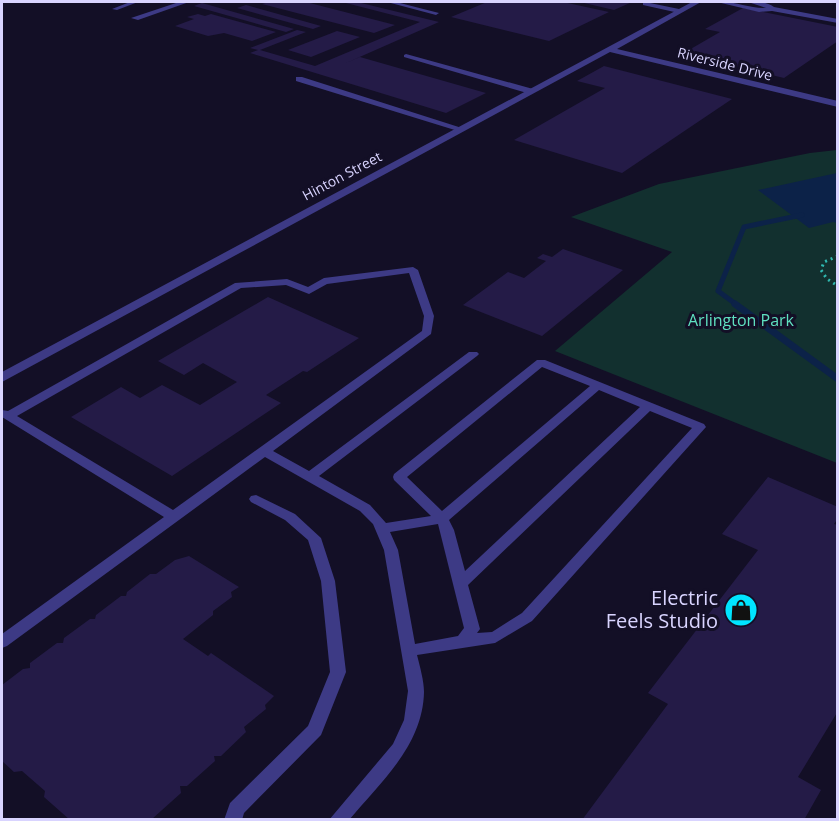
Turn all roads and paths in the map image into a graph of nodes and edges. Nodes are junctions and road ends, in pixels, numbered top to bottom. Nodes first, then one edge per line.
1 (135, 2) edge
2 (185, 2) edge
3 (390, 2) edge
4 (697, 2) edge
5 (720, 2) edge
6 (751, 2) edge
7 (645, 4) dead end
8 (115, 9) dead end
9 (772, 9) junction
10 (679, 11) junction
11 (436, 13) dead end
12 (133, 19) dead end
13 (837, 21) edge
14 (607, 49) junction
15 (406, 56) dead end
16 (299, 79) dead end
17 (530, 91) junction
18 (837, 104) edge
19 (461, 129) junction
20 (837, 256) edge
21 (837, 286) edge
22 (473, 354) dead end
23 (2, 378) edge
24 (598, 386) junction
25 (648, 406) junction
26 (5, 414) edge
27 (264, 451) junction
28 (311, 476) junction
29 (256, 499) dead end
30 (174, 517) junction
31 (442, 519) junction
32 (383, 528) junction
33 (460, 583) junction
34 (463, 641) junction
35 (2, 642) edge
36 (409, 651) junction
37 (233, 819) edge
38 (338, 819) edge

1 - 8 lane
2 - 12 street
3 - 11 lane
4 - 10 street, Hinton Street
5 - 9 lane
6 - 9 lane
7 - 10 lane
9 - 13 lane
10 - 14 street, Hinton Street
14 - 17 street, Hinton Street
14 - 18 street, Riverside Drive
15 - 17 lane
16 - 19 lane
17 - 19 street, Hinton Street
19 - 23 street, Hinton Street
20 - 21 path
22 - 28 lane
24 - 25 lane
24 - 31 lane
24 - 31 lane
25 - 33 lane
25 - 34 lane
26 - 27 lane
26 - 30 lane
27 - 28 lane
27 - 30 lane
28 - 32 lane
29 - 37 lane
30 - 35 lane
31 - 32 lane
31 - 33 lane
32 - 36 lane
33 - 34 lane
34 - 36 lane
36 - 38 lane

